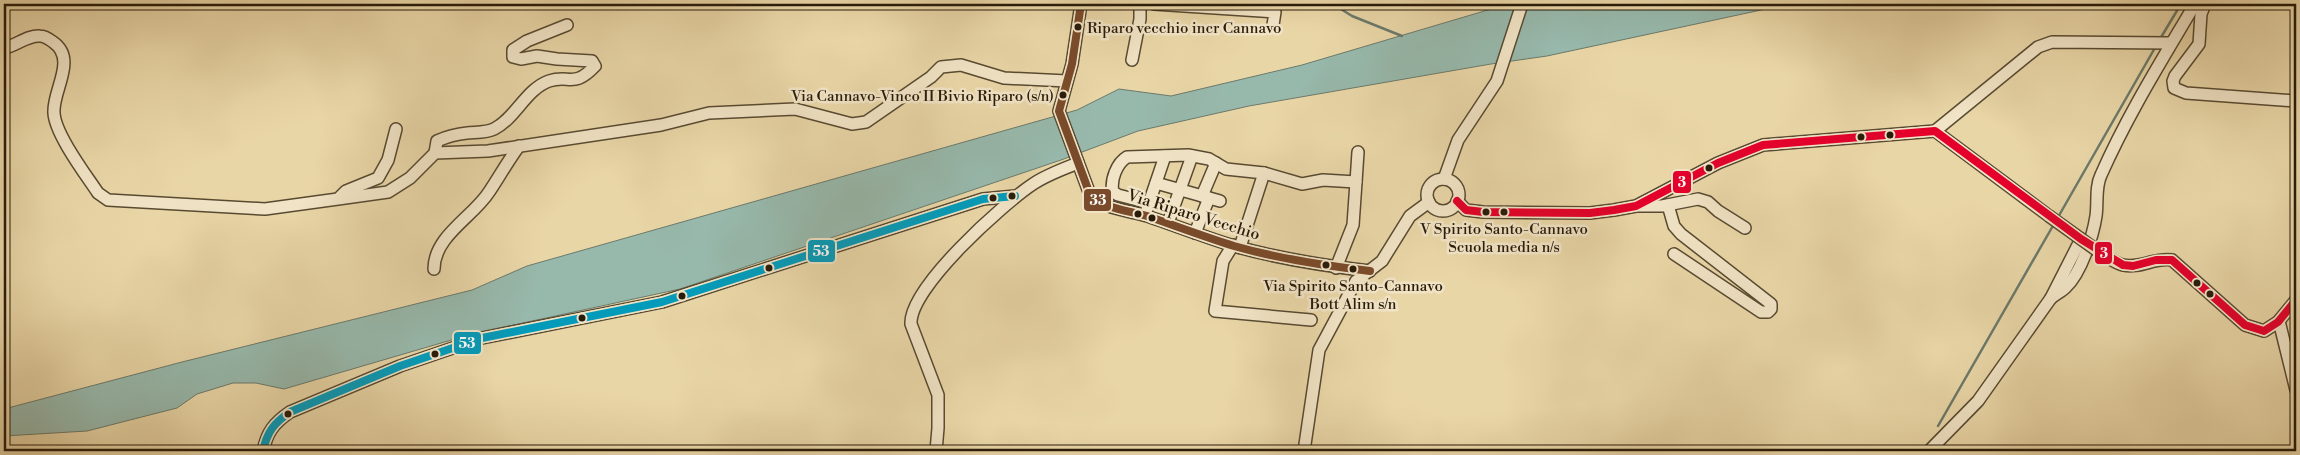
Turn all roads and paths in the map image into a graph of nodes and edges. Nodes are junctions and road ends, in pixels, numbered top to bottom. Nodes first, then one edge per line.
1 (1081, 4) edge
2 (1140, 4) edge
3 (1154, 4) edge
4 (1522, 4) edge
5 (2196, 4) edge
6 (2205, 4) edge
7 (566, 25) dead end
8 (1273, 25) dead end
9 (2167, 43) junction
10 (5, 50) edge
11 (1132, 60) dead end
12 (1067, 81) junction
13 (2296, 102) edge
14 (396, 129) dead end
15 (1934, 131) junction
16 (519, 146) junction
17 (1358, 152) dead end
18 (435, 153) junction
19 (1165, 156) junction
20 (1192, 156) junction
21 (1077, 161) junction
22 (1216, 163) junction
23 (1264, 174) junction
24 (1444, 178) junction
25 (1356, 182) junction
26 (1156, 184) junction
27 (1179, 191) junction
28 (1015, 196) junction
29 (1210, 198) junction
30 (338, 199) junction
31 (1457, 201) junction
32 (1429, 202) junction
33 (1149, 203) junction
34 (1668, 205) junction
35 (1636, 206) junction
36 (1145, 216) junction
37 (1168, 223) junction
38 (1745, 228) dead end
39 (1195, 232) junction
40 (2080, 239) junction
41 (1237, 246) junction
42 (1674, 254) dead end
43 (1336, 268) junction
44 (434, 269) dead end
45 (1370, 271) junction
46 (2051, 298) junction
47 (2296, 300) edge
48 (1311, 320) dead end
49 (2279, 320) junction
50 (2294, 371) edge
51 (2296, 390) edge
52 (264, 451) edge
53 (936, 451) edge
54 (1304, 451) edge
55 (1929, 451) edge

1 - 12 street, Via Riparo Vecchio
2 - 11 street
3 - 8 street
4 - 24 street
5 - 9 street
6 - 13 street
7 - 18 street
9 - 15 street
9 - 46 street
10 - 30 street
12 - 16 street
12 - 21 street, Via Riparo Vecchio
14 - 30 street
15 - 35 street
15 - 40 street, bridge
16 - 18 street
16 - 44 street
17 - 25 street
18 - 30 street
19 - 20 street
19 - 26 street
19 - 33 street
20 - 22 street
20 - 27 street
21 - 28 street
21 - 36 street, Via Riparo Vecchio
22 - 23 street
22 - 29 street
23 - 25 street
23 - 41 street
24 - 31 street
24 - 32 street
25 - 43 street
26 - 27 street
26 - 33 street
27 - 29 street
27 - 37 street
28 - 52 street
28 - 53 street
29 - 39 street
31 - 32 street
31 - 35 street
32 - 45 street
33 - 36 street
34 - 35 street
34 - 38 street
34 - 42 street
36 - 37 street, Via Riparo Vecchio
37 - 39 street, Via Riparo Vecchio
39 - 41 street, Via Riparo Vecchio
40 - 46 street
40 - 49 street, bridge
41 - 43 street, Via Riparo Vecchio
41 - 48 street
43 - 45 street, Via Riparo Vecchio
45 - 54 street
46 - 55 street
47 - 49 street
49 - 50 street
50 - 51 street

